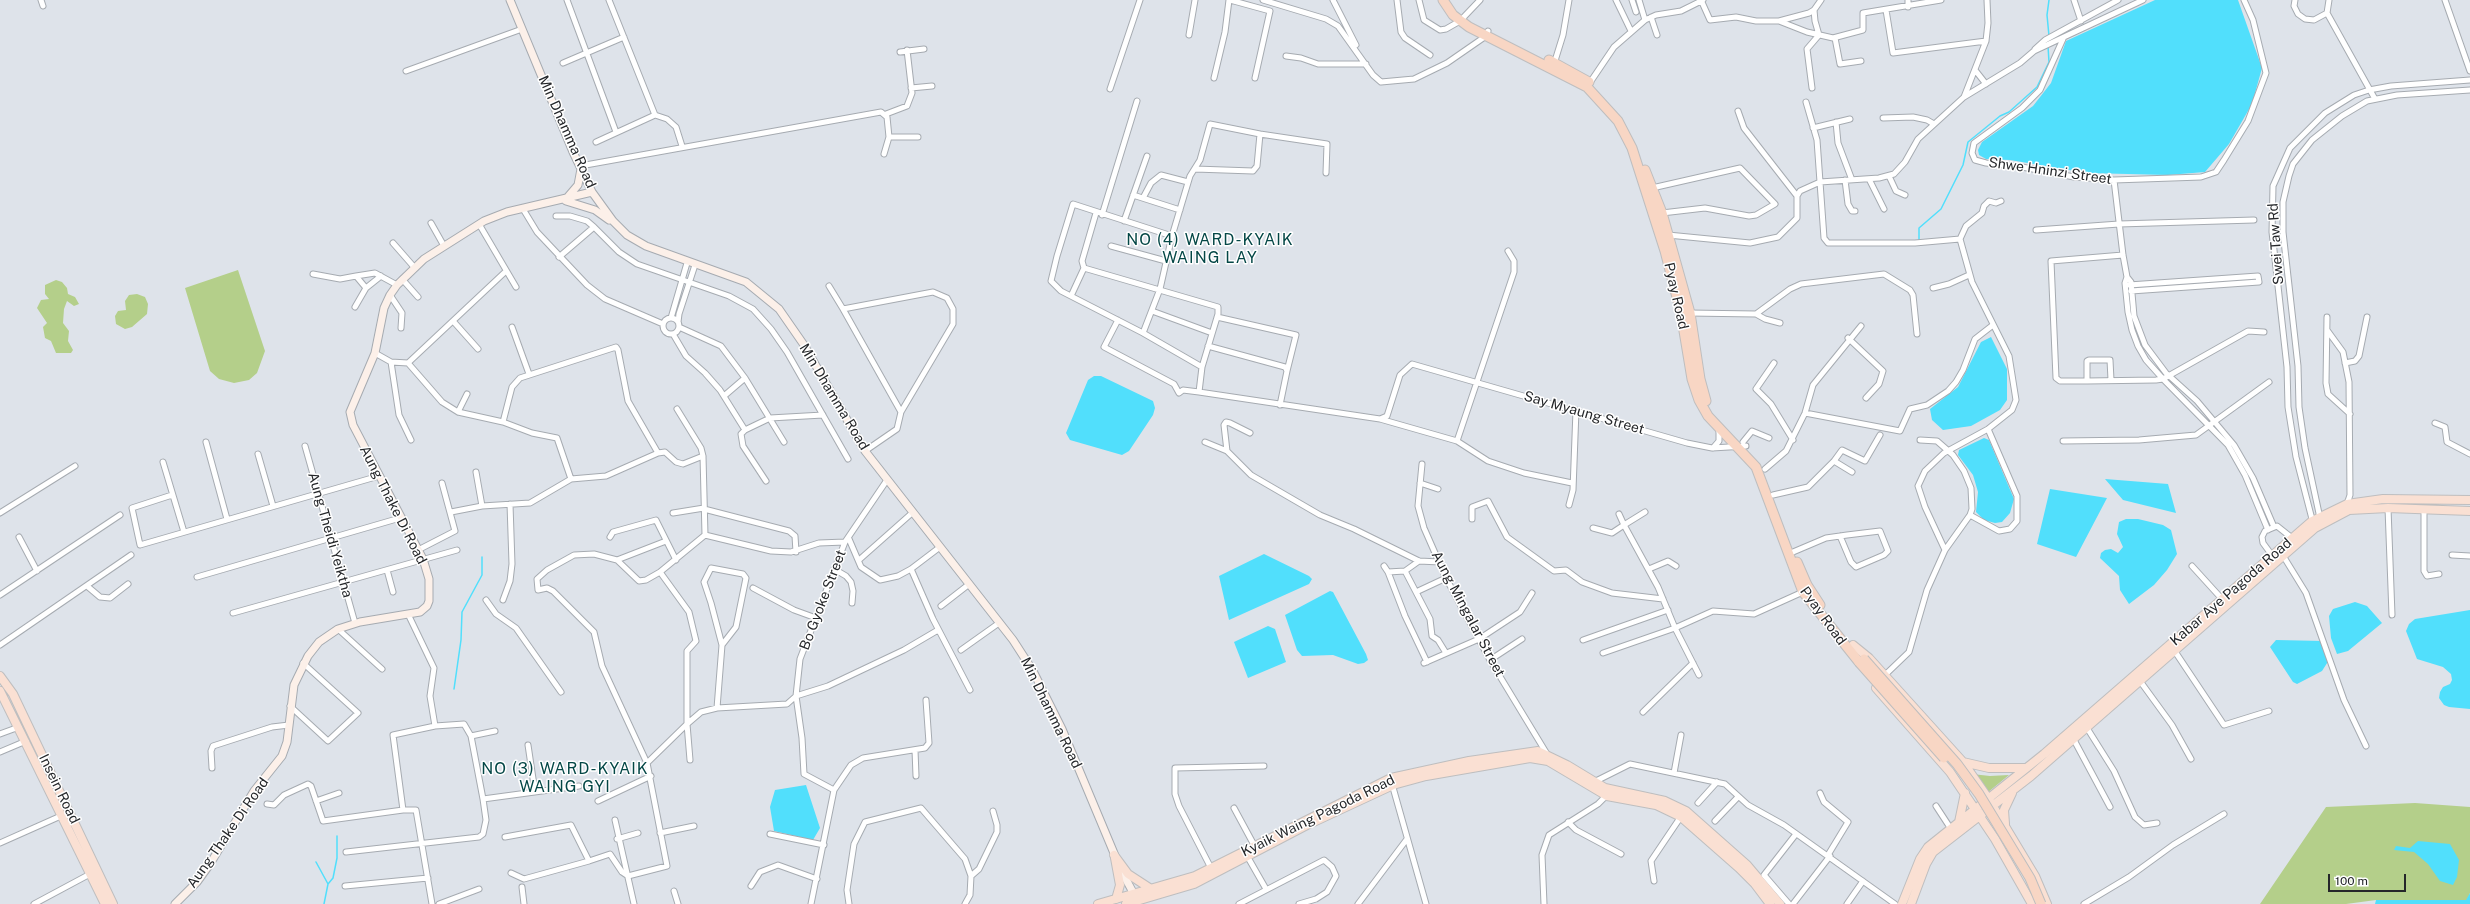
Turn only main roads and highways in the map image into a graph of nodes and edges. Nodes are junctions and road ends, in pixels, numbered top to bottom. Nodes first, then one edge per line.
1 (510, 0) edge
2 (1443, 0) edge
3 (1450, 0) edge
4 (1462, 19) junction
5 (1588, 84) junction
6 (580, 167) junction
7 (592, 192) junction
8 (564, 200) junction
9 (613, 221) junction
10 (1664, 235) junction
11 (1685, 313) junction
12 (1743, 445) junction
13 (2470, 500) edge
14 (2470, 511) edge
15 (2317, 522) junction
16 (2277, 557) junction
17 (1806, 590) junction
18 (1850, 647) junction
19 (2169, 651) junction
20 (1862, 660) junction
21 (0, 676) edge
22 (0, 690) edge
23 (13, 694) junction
24 (2116, 697) junction
25 (5, 698) junction
26 (1548, 758) junction
27 (1963, 762) junction
28 (2025, 768) junction
29 (1392, 781) junction
30 (2012, 792) junction
31 (1608, 793) junction
32 (1965, 793) junction
33 (1988, 798) junction
34 (1993, 807) junction
35 (1975, 809) junction
36 (68, 815) junction
37 (1980, 817) junction
38 (1959, 823) junction
39 (1967, 826) junction
40 (1989, 829) junction
41 (2006, 829) junction
42 (1246, 854) junction
43 (1114, 855) junction
44 (1213, 871) junction
45 (1152, 889) junction
46 (1164, 894) junction
47 (1116, 899) junction
48 (1137, 900) edge
49 (105, 904) edge
50 (113, 904) edge
51 (175, 904) edge
52 (1098, 904) edge
53 (1126, 904) edge
54 (1156, 904) edge
55 (1776, 904) edge
56 (1902, 904) edge
57 (1911, 904) edge
58 (2032, 904) edge
59 (2037, 904) edge
60 (2041, 904) edge
61 (2047, 904) edge

1 - 6 main road, Min Dhamma Road
2 - 4 highway, Pyay Road
3 - 4 highway, Pyay Road
4 - 5 highway, Pyay Road
5 - 10 highway, Pyay Road
5 - 10 highway, Pyay Road
6 - 7 main road, Min Dhamma Road
6 - 8 main road
7 - 8 main road, Aung Thake Di Road
7 - 9 main road, Min Dhamma Road
8 - 9 main road
8 - 51 main road, Aung Thake Di Road
9 - 43 main road, Min Dhamma Road
10 - 11 highway, Pyay Road
11 - 12 highway, Pyay Road
11 - 12 highway, Pyay Road
12 - 17 highway, Pyay Road
12 - 17 highway, Pyay Road
13 - 15 main road, Kabar Aye Pagoda Road
14 - 15 main road, Kabar Aye Pagoda Road
15 - 16 main road, Kabar Aye Pagoda Road
15 - 16 main road, Kabar Aye Pagoda Road
16 - 19 main road, Kabar Aye Pagoda Road
17 - 18 highway, Pyay Road
18 - 20 highway, Pyay Road
18 - 27 main road, Pyay Road
18 - 32 main road, Pyay Road
19 - 24 main road, Kabar Aye Pagoda Road
19 - 24 main road, Kabar Aye Pagoda Road
20 - 59 highway, Pyay Road, bridge
20 - 60 highway, Pyay Road, bridge
21 - 23 main road, Insein Road
22 - 25 main road, Insein Road
23 - 25 main road
23 - 36 main road, Insein Road
24 - 28 main road, Kabar Aye Pagoda Road
24 - 30 main road, Kabar Aye Pagoda Road
25 - 36 main road, Insein Road
26 - 29 main road, Kyaik Waing Pagoda Road
26 - 31 main road, Kyaik Waing Pagoda Road
26 - 31 main road, Kyaik Waing Pagoda Road
27 - 28 main road
27 - 33 main road, Pyay Road
28 - 33 main road, Kabar Aye Pagoda Road
29 - 42 main road, Kyaik Waing Pagoda Road
29 - 42 main road, Kyaik Waing Pagoda Road
30 - 34 main road, Kabar Aye Pagoda Road
30 - 41 main road
31 - 55 main road, Kyaik Waing Pagoda Road
32 - 35 main road, Pyay Road
32 - 38 main road
33 - 34 main road, Pyay Road
33 - 35 main road
34 - 37 main road, Kabar Aye Pagoda Road
34 - 41 main road, Pyay Road
35 - 37 main road, Pyay Road
35 - 38 main road
36 - 49 main road, Insein Road
36 - 50 main road, Insein Road
37 - 39 main road
37 - 40 main road, Pyay Road
38 - 56 main road
39 - 40 main road
39 - 57 main road
40 - 58 main road, Pyay Road
41 - 61 main road, Pyay Road
42 - 44 main road, Kyaik Waing Pagoda Road
43 - 45 main road
43 - 47 main road
43 - 48 main road, Min Dhamma Road
44 - 45 main road, Kyaik Waing Pagoda Road
44 - 46 main road, Kyaik Waing Pagoda Road
45 - 48 main road, Kyaik Waing Pagoda Road
46 - 48 main road, Kyaik Waing Pagoda Road
46 - 54 main road
47 - 48 main road, Kyaik Waing Pagoda Road
47 - 52 main road, Kyaik Waing Pagoda Road
48 - 53 main road, Kyaik Waing Pagoda Road

